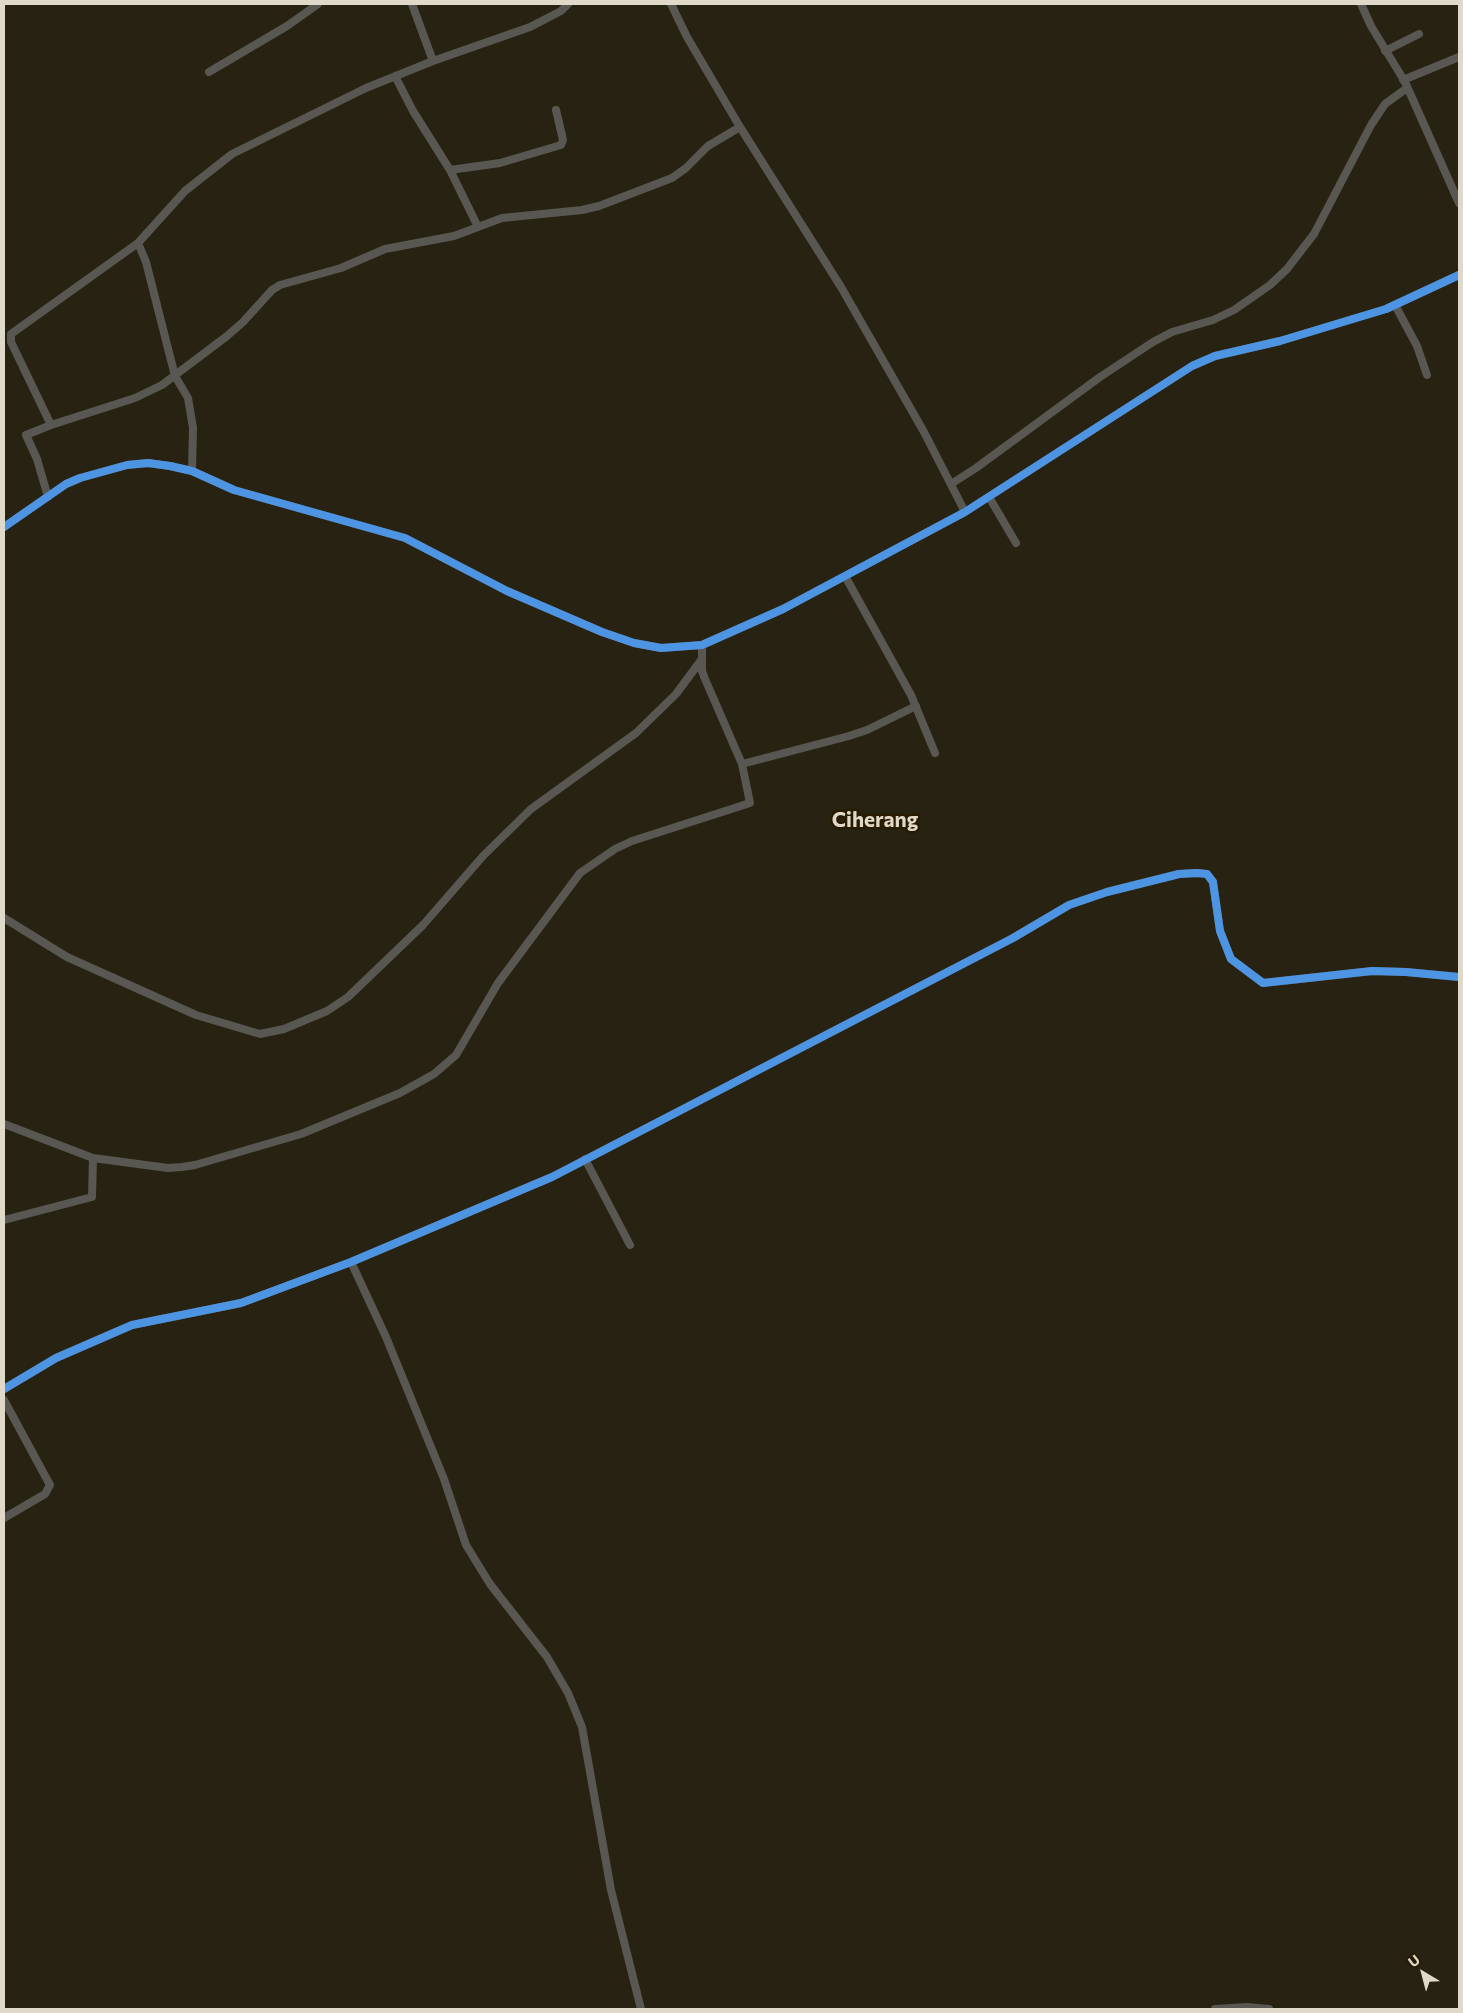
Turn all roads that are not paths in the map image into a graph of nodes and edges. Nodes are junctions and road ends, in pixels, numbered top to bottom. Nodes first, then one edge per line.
1 (318, 4) edge
2 (412, 4) edge
3 (568, 4) edge
4 (671, 4) edge
5 (1361, 4) edge
6 (1419, 34) dead end
7 (1385, 51) junction
8 (1459, 57) edge
9 (433, 61) junction
10 (209, 72) dead end
11 (395, 76) junction
12 (1405, 84) junction
13 (556, 110) dead end
14 (740, 128) junction
15 (450, 170) junction
16 (1459, 203) edge
17 (478, 227) junction
18 (138, 243) junction
19 (1459, 275) edge
20 (1396, 305) junction
21 (1427, 375) dead end
22 (175, 376) junction
23 (51, 425) junction
24 (192, 471) junction
25 (951, 484) junction
26 (48, 497) junction
27 (990, 497) junction
28 (965, 512) junction
29 (4, 527) edge
30 (1016, 543) dead end
31 (845, 576) junction
32 (702, 645) junction
33 (702, 659) junction
34 (916, 706) junction
35 (935, 753) dead end
36 (742, 764) junction
37 (4, 918) edge
38 (1459, 977) edge
39 (4, 1124) edge
40 (93, 1158) junction
41 (585, 1159) junction
42 (4, 1220) edge
43 (630, 1244) dead end
44 (351, 1262) junction
45 (4, 1389) edge
46 (4, 1400) edge
47 (4, 1518) edge
48 (641, 2009) edge
49 (1215, 2009) edge
50 (1269, 2009) edge

1 - 10 street
2 - 9 street
3 - 9 street
4 - 14 street
5 - 7 street
6 - 7 street
7 - 12 street
8 - 12 street
9 - 11 street
11 - 15 street
11 - 18 street
12 - 16 street
12 - 25 street
13 - 15 street
14 - 17 street
14 - 25 street
15 - 17 street
17 - 22 street
18 - 22 street
18 - 23 street
19 - 20 street
20 - 21 street
20 - 27 street
22 - 23 street
22 - 24 street
23 - 26 street
24 - 26 street
24 - 32 street
25 - 28 street
26 - 29 street
27 - 28 street
27 - 30 street
28 - 31 street
31 - 32 street
31 - 34 street
32 - 33 street
33 - 36 street
33 - 37 street
34 - 35 street
34 - 36 street
36 - 40 street
38 - 41 street
39 - 40 street
40 - 42 street
41 - 43 street
41 - 44 street
44 - 45 street
44 - 48 street
46 - 47 street
49 - 50 street

